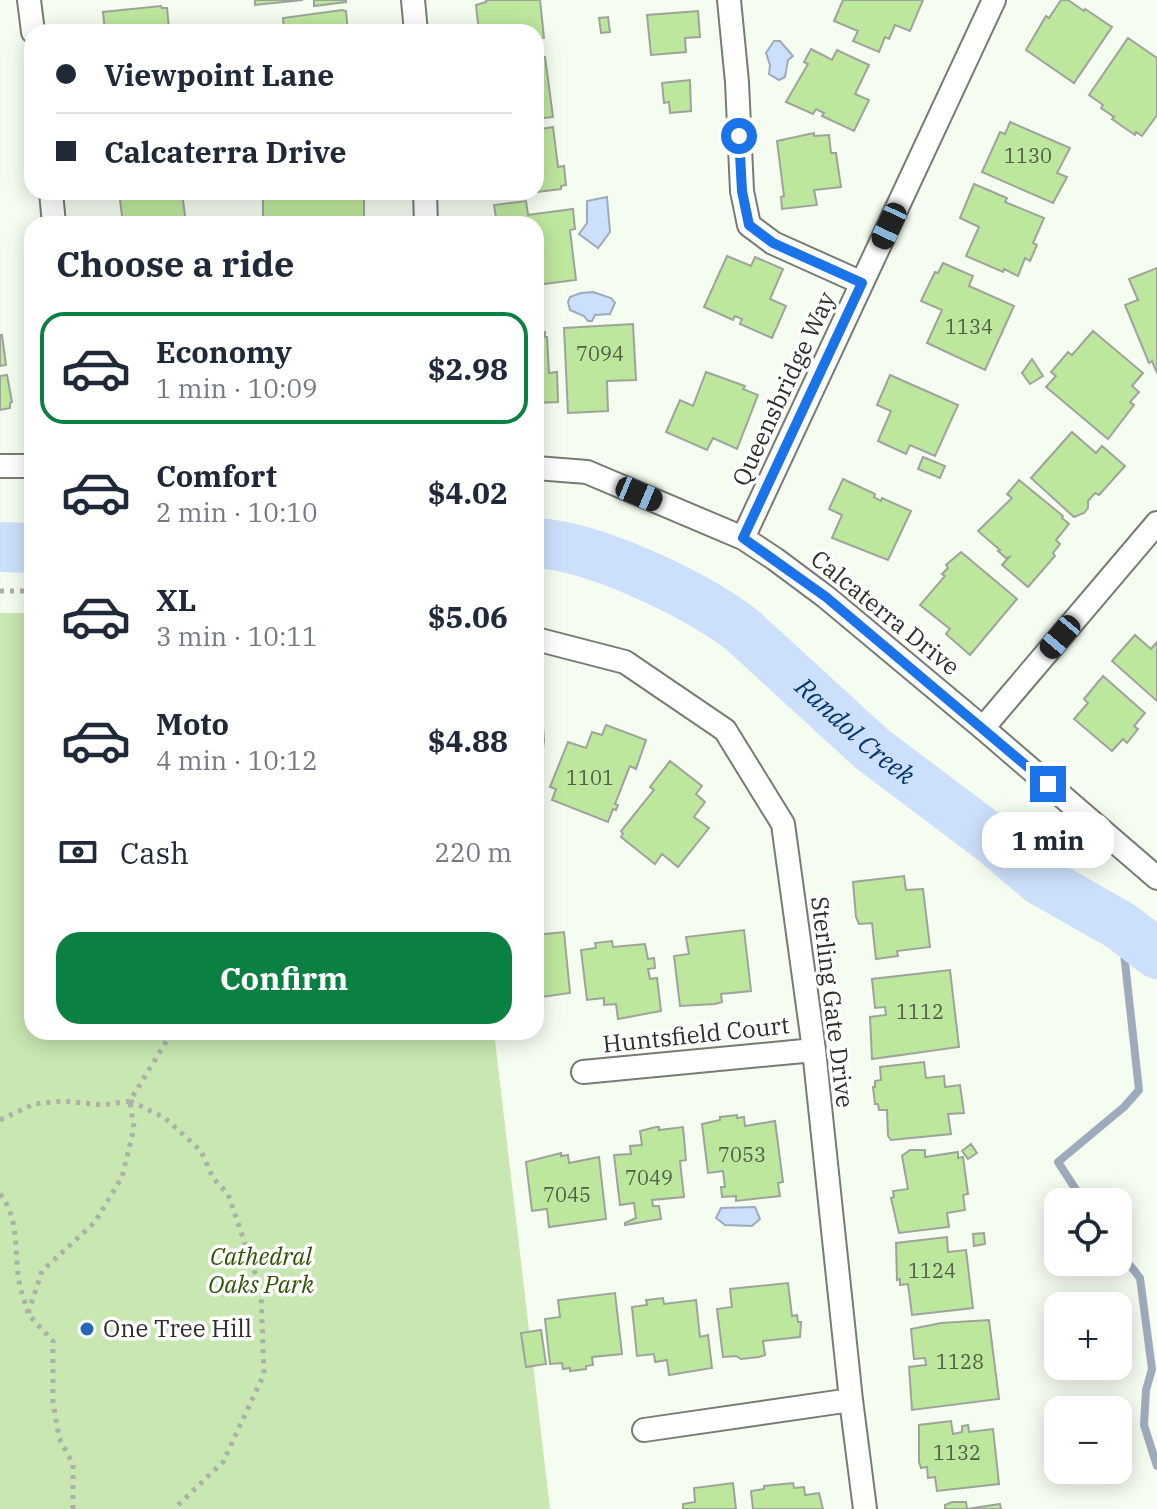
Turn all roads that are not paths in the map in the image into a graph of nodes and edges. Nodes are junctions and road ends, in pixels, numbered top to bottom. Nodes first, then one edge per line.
1 (29, 0) edge
2 (413, 0) edge
3 (729, 0) edge
4 (994, 0) edge
5 (32, 24) edge
6 (415, 24) edge
7 (862, 283) junction
8 (0, 466) edge
9 (24, 466) edge
10 (544, 469) edge
11 (1157, 523) edge
12 (743, 538) junction
13 (544, 641) edge
14 (983, 728) junction
15 (1157, 878) edge
16 (814, 1050) junction
17 (583, 1072) dead end
18 (851, 1400) junction
19 (644, 1430) dead end
20 (865, 1509) edge

1 - 5 street
2 - 6 street
3 - 7 street
4 - 7 street, Queensbridge Way
7 - 12 street, Queensbridge Way
8 - 9 street
10 - 12 street, Calcaterra Drive
11 - 14 street
12 - 14 street, Calcaterra Drive
13 - 16 street, Sterling Gate Drive
14 - 15 street, Calcaterra Drive
16 - 17 street, Huntsfield Court
16 - 18 street, Sterling Gate Drive
18 - 19 street
18 - 20 street, Sterling Gate Drive

